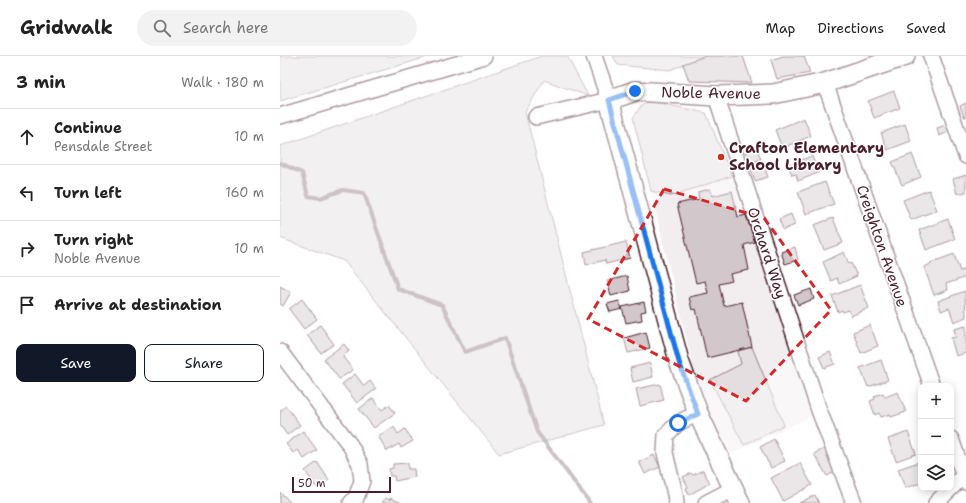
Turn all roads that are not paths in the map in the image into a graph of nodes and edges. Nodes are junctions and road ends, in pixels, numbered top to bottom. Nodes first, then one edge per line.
1 (484, 56) edge
2 (905, 56) edge
3 (931, 56) edge
4 (597, 63) edge
5 (825, 83) junction
6 (716, 96) junction
7 (609, 100) junction
8 (280, 116) edge
9 (536, 117) dead end
10 (966, 156) edge
11 (280, 352) edge
12 (931, 383) edge
13 (698, 414) junction
14 (954, 447) edge
15 (965, 477) edge
16 (724, 498) edge
17 (351, 503) edge
18 (676, 503) edge
19 (854, 503) edge
20 (936, 503) edge

1 - 8 street
2 - 5 main road, Noble Avenue
3 - 10 street
4 - 7 street
5 - 6 main road, Noble Avenue
5 - 12 street, Creighton Avenue
6 - 7 main road, Noble Avenue
6 - 19 street, Orchard Way
7 - 9 street
7 - 13 main road
11 - 17 street
13 - 16 main road
13 - 18 street
14 - 15 street
15 - 20 street

